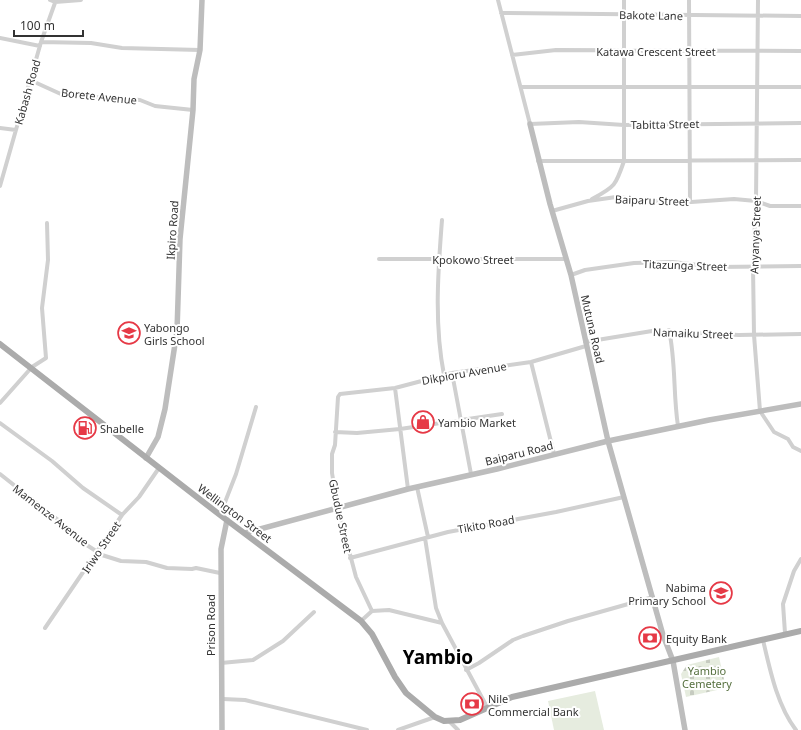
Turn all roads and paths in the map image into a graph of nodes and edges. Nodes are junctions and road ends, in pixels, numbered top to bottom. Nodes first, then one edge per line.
1 (50, 0) edge
2 (81, 0) edge
3 (202, 0) edge
4 (498, 0) edge
5 (624, 0) edge
6 (689, 0) edge
7 (758, 0) edge
8 (56, 1) edge
9 (501, 13) junction
10 (624, 15) junction
11 (689, 15) junction
12 (757, 16) junction
13 (801, 16) edge
14 (0, 38) edge
15 (40, 44) junction
16 (200, 50) junction
17 (624, 51) junction
18 (689, 51) junction
19 (757, 51) junction
20 (801, 51) edge
21 (512, 55) junction
22 (30, 80) junction
23 (624, 86) junction
24 (521, 87) junction
25 (689, 87) junction
26 (801, 87) edge
27 (758, 88) junction
28 (193, 110) junction
29 (757, 123) junction
30 (801, 123) edge
31 (530, 124) junction
32 (689, 124) junction
33 (624, 125) junction
34 (0, 128) edge
35 (16, 130) junction
36 (689, 159) junction
37 (757, 160) junction
38 (801, 160) edge
39 (538, 161) junction
40 (624, 161) junction
41 (0, 186) edge
42 (588, 201) junction
43 (756, 201) junction
44 (690, 202) junction
45 (801, 206) edge
46 (552, 211) junction
47 (442, 220) dead end
48 (47, 223) dead end
49 (379, 259) dead end
50 (439, 259) junction
51 (566, 259) junction
52 (754, 266) junction
53 (801, 266) edge
54 (571, 275) junction
55 (669, 330) junction
56 (801, 334) edge
57 (754, 335) junction
58 (0, 344) edge
59 (586, 344) junction
60 (531, 362) junction
61 (30, 368) junction
62 (452, 373) junction
63 (444, 375) junction
64 (395, 388) junction
65 (340, 394) joint
66 (0, 403) edge
67 (801, 404) edge
68 (256, 407) dead end
69 (760, 411) junction
70 (502, 414) dead end
71 (462, 421) junction
72 (0, 423) edge
73 (678, 426) junction
74 (400, 429) junction
75 (335, 432) junction
76 (608, 441) junction
77 (801, 451) edge
78 (554, 454) junction
79 (146, 458) junction
80 (159, 468) junction
81 (0, 474) edge
82 (471, 474) junction
83 (417, 487) junction
84 (408, 489) junction
85 (624, 497) junction
86 (338, 509) junction
87 (122, 515) junction
88 (220, 515) junction
89 (227, 520) junction
90 (245, 533) junction
91 (426, 537) junction
92 (97, 551) junction
93 (350, 558) junction
94 (801, 559) edge
95 (220, 573) junction
96 (653, 597) junction
97 (372, 611) junction
98 (314, 612) dead end
99 (361, 621) junction
100 (442, 623) junction
101 (45, 628) dead end
102 (801, 631) edge
103 (785, 633) junction
104 (763, 640) junction
105 (673, 661) junction
106 (221, 663) junction
107 (466, 670) junction
108 (223, 699) junction
109 (487, 707) junction
110 (435, 717) junction
111 (450, 722) junction
112 (222, 730) edge
113 (367, 730) edge
114 (398, 730) edge
115 (458, 730) edge
116 (685, 730) edge
117 (796, 730) edge

1 - 8 street
2 - 8 street
3 - 16 street, Ikpiro Road
4 - 9 street, Mutuna Road
5 - 10 street
6 - 11 street
7 - 12 street, Anyanya Street
8 - 15 street, Kabash Road
9 - 10 street, Bakote Lane
9 - 21 street, Mutuna Road
10 - 11 street, Bakote Lane
10 - 17 street
11 - 12 street, Bakote Lane
11 - 18 street
12 - 13 street, Bakote Lane
12 - 19 street, Anyanya Street
14 - 15 street
15 - 16 street
15 - 22 street, Kabash Road
16 - 28 street, Ikpiro Road
17 - 18 street, Katawa Crescent Street
17 - 21 street, Katawa Crescent Street
17 - 23 street
18 - 19 street, Katawa Crescent Street
18 - 25 street
19 - 20 street, Katawa Crescent Street
19 - 27 street, Anyanya Street
21 - 24 street, Mutuna Road
22 - 28 street, Borete Avenue
22 - 35 street, Kabash Road
23 - 24 street
23 - 25 street
23 - 33 street
24 - 31 street, Mutuna Road
25 - 27 street
25 - 32 street
26 - 27 street
27 - 29 street, Anyanya Street
28 - 79 street, Ikpiro Road
29 - 30 street, Tabitta Street
29 - 32 street, Tabitta Street
29 - 37 street, Anyanya Street
31 - 33 street, Tabitta Street
31 - 39 street, Mutuna Road
32 - 33 street, Tabitta Street
32 - 36 street
33 - 40 street
34 - 35 street
35 - 41 street, Kabash Road
36 - 37 street
36 - 40 street
36 - 44 street
37 - 38 street
37 - 43 street, Anyanya Street
39 - 40 street
39 - 46 street, Mutuna Road
40 - 42 street
42 - 44 street, Baiparu Street
42 - 46 street, Baiparu Street
43 - 44 street, Baiparu Street
43 - 45 street, Baiparu Street
43 - 52 street, Anyanya Street
46 - 51 street, Mutuna Road
47 - 50 street
48 - 61 street
49 - 50 street, Kpokowo Street
50 - 51 street, Kpokowo Street
50 - 63 street
51 - 54 street, Mutuna Road
52 - 53 street, Titazunga Street
52 - 54 street, Titazunga Street
52 - 57 street, Anyanya Street
54 - 59 street, Mutuna Road
55 - 57 street, Namaiku Street
55 - 59 street, Namaiku Street
55 - 73 street
56 - 57 street, Namaiku Street
57 - 69 street, Anyanya Street
58 - 61 main road, Wellington Street
59 - 60 street, Dikpioru Avenue
59 - 76 street, Mutuna Road
60 - 62 street, Dikpioru Avenue
60 - 78 street
61 - 66 street
61 - 79 main road, Wellington Street
62 - 63 street, Dikpioru Avenue
62 - 71 street
63 - 64 street, Dikpioru Avenue
64 - 65 street, Dikpioru Avenue
64 - 74 street
65 - 75 street, Gbudue Street
67 - 69 street, Baiparu Road
68 - 88 street
69 - 73 street, Baiparu Road
69 - 77 street, Anyanya Street
70 - 71 street
71 - 74 street
71 - 82 street
72 - 87 street
73 - 76 street, Baiparu Road
74 - 75 street
74 - 84 street
75 - 86 street, Gbudue Street
76 - 78 street, Baiparu Road
76 - 85 street, Mutuna Road
78 - 82 street, Baiparu Road
79 - 80 main road, Wellington Street
80 - 87 street, Iriwo Street
80 - 88 main road, Wellington Street
81 - 92 street, Mamenze Avenue
82 - 83 street, Baiparu Road
83 - 84 street, Baiparu Road
83 - 91 street
84 - 86 street, Baiparu Road
85 - 91 street, Tikito Road
85 - 96 street, Mutuna Road
86 - 90 street, Baiparu Road
86 - 93 street, Gbudue Street
87 - 92 street, Iriwo Street
88 - 89 main road, Wellington Street
89 - 90 main road, Wellington Street
89 - 95 street, Prison Road
90 - 99 main road, Wellington Street
91 - 93 street, Tikito Road
91 - 100 street
92 - 95 street, Mamenze Avenue
92 - 101 street, Iriwo Street
93 - 97 street, Gbudue Street
94 - 103 street
95 - 106 street, Prison Road
96 - 105 street, Mutuna Road
96 - 107 street
97 - 99 street
97 - 100 street
98 - 106 street
99 - 110 main road, Wellington Street
100 - 107 street
102 - 103 main road
103 - 104 main road
104 - 105 main road
104 - 117 street
105 - 109 main road
105 - 116 street, Mutuna Road
106 - 108 street, Prison Road
107 - 109 street
108 - 112 street, Prison Road
108 - 113 street
109 - 111 main road
110 - 111 main road
110 - 114 street
111 - 115 street

